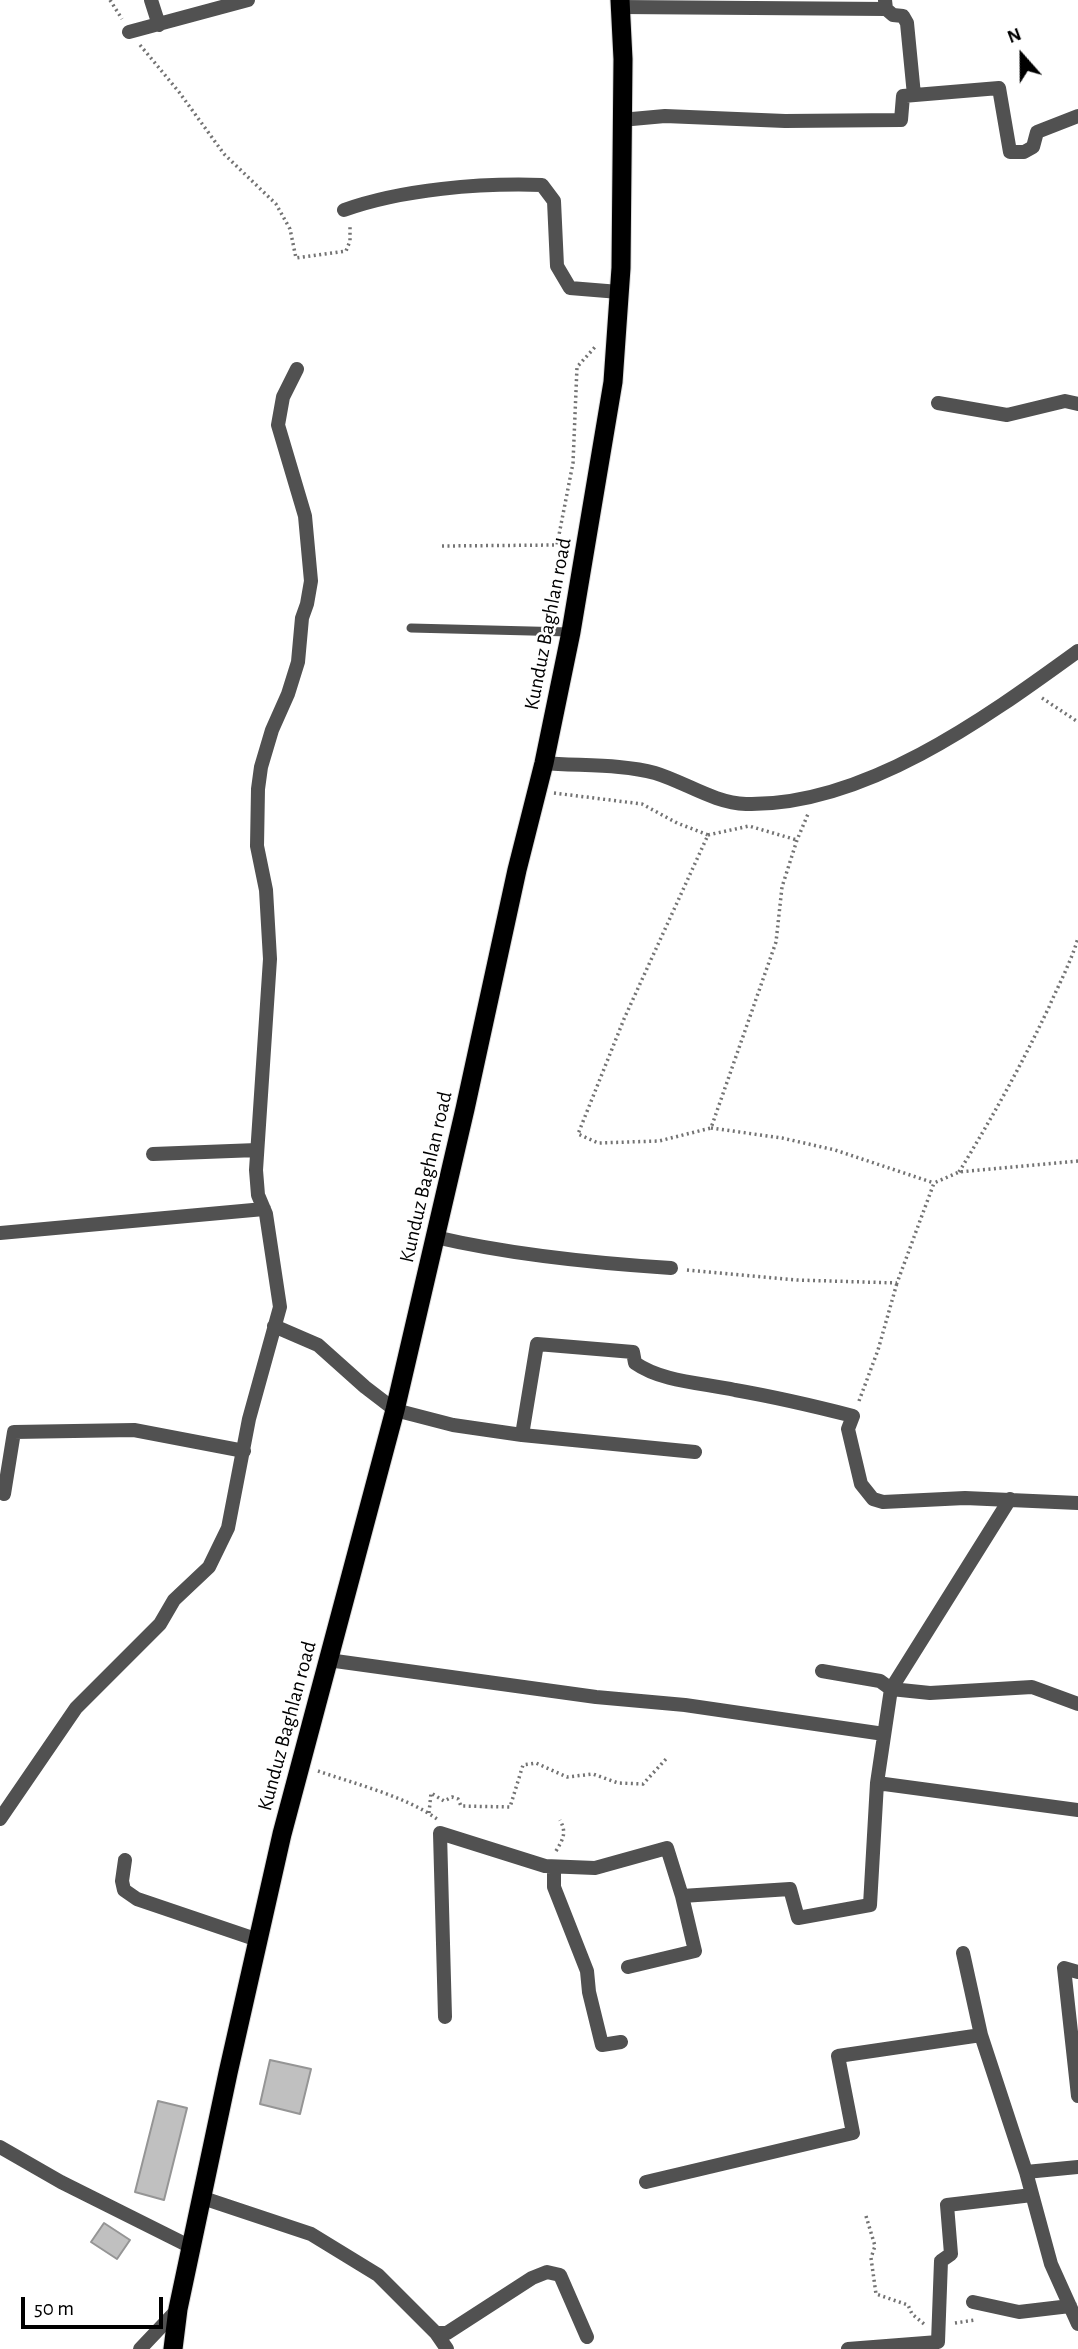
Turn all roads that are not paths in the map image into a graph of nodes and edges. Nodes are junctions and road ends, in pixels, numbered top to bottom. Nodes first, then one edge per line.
1 (151, 0) edge
2 (248, 0) edge
3 (621, 4) edge
4 (886, 5) edge
5 (159, 25) junction
6 (130, 33) road end
7 (914, 95) junction
8 (1078, 116) edge
9 (621, 120) junction
10 (344, 210) road end
11 (619, 292) junction
12 (297, 369) dead end
13 (939, 403) dead end
14 (1078, 404) edge
15 (411, 628) dead end
16 (571, 632) junction
17 (1078, 651) edge
18 (544, 763) junction
19 (257, 1150) junction
20 (153, 1154) dead end
21 (264, 1209) junction
22 (0, 1233) edge
23 (435, 1237) junction
24 (671, 1268) road end
25 (274, 1326) junction
26 (395, 1410) junction
27 (522, 1435) junction
28 (244, 1451) junction
29 (695, 1452) dead end
30 (4, 1494) dead end
31 (1010, 1499) junction
32 (1078, 1503) edge
33 (328, 1660) junction
34 (822, 1671) dead end
35 (891, 1689) junction
36 (1078, 1704) edge
37 (884, 1734) junction
38 (877, 1783) junction
39 (1078, 1810) edge
40 (0, 1819) edge
41 (125, 1860) dead end
42 (554, 1867) junction
43 (681, 1896) junction
44 (258, 1940) junction
45 (963, 1953) dead end
46 (628, 1968) dead end
47 (1078, 1972) edge
48 (445, 2017) dead end
49 (981, 2035) junction
50 (621, 2042) dead end
51 (1078, 2096) edge
52 (0, 2147) edge
53 (1078, 2167) edge
54 (1026, 2172) junction
55 (646, 2182) dead end
56 (1032, 2194) junction
57 (203, 2198) junction
58 (192, 2248) junction
59 (974, 2302) dead end
60 (1070, 2306) junction
61 (178, 2309) junction
62 (1078, 2324) edge
63 (436, 2333) junction
64 (587, 2337) dead end
65 (140, 2349) edge
66 (173, 2349) edge
67 (447, 2349) edge
68 (848, 2349) edge

1 - 5 street
2 - 5 street
3 - 4 street
3 - 9 highway, Kunduz Baghlan road
4 - 7 street
5 - 6 street
7 - 8 street
7 - 9 street
9 - 11 highway, Kunduz Baghlan road
10 - 11 street
11 - 16 highway, Kunduz Baghlan road
12 - 19 street
13 - 14 street
15 - 16 lane
16 - 18 highway, Kunduz Baghlan road
17 - 18 street
18 - 23 highway, Kunduz Baghlan road
19 - 20 street
19 - 21 street
21 - 22 street
21 - 25 street
23 - 24 street
23 - 26 highway, Kunduz Baghlan road
25 - 26 street
25 - 28 street
26 - 27 street
26 - 33 highway, Kunduz Baghlan road
27 - 29 street
27 - 31 street
28 - 30 street
28 - 40 street
31 - 32 street
31 - 35 street
33 - 37 street
33 - 44 highway, Kunduz Baghlan road
34 - 35 street
35 - 36 street
35 - 37 street
37 - 38 street
38 - 39 street
38 - 43 street
41 - 44 street
42 - 43 street
42 - 48 street
42 - 50 street
43 - 46 street
44 - 57 highway, Kunduz Baghlan road
45 - 49 street
47 - 51 street
49 - 54 street
49 - 55 street
52 - 58 street
53 - 54 street
54 - 56 street
56 - 60 street
56 - 68 street
57 - 58 highway, Kunduz Baghlan road
57 - 63 street
58 - 61 highway, Kunduz Baghlan road
59 - 60 street
60 - 62 street
61 - 65 street
61 - 66 highway, Kunduz Baghlan road
63 - 64 street
63 - 67 street

